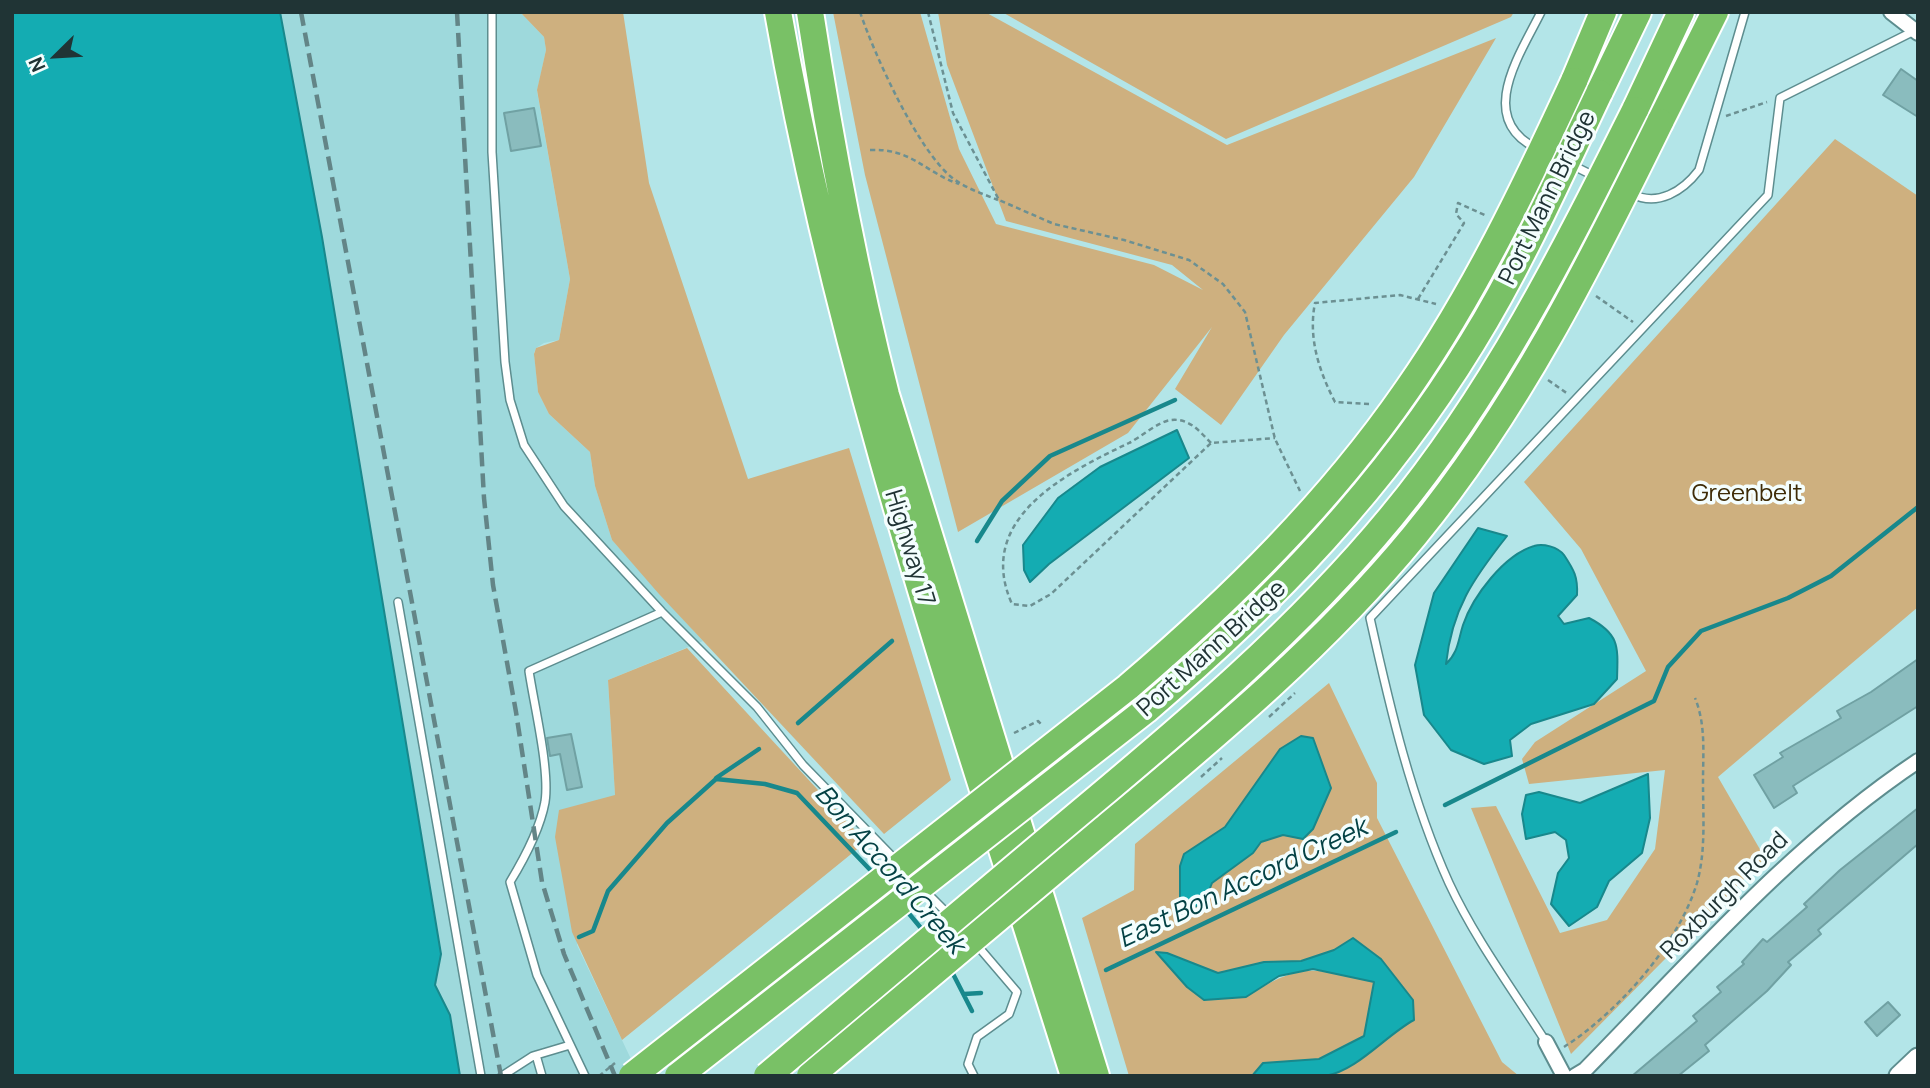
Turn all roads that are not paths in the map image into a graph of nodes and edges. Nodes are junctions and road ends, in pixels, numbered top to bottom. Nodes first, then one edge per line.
1 (492, 12) edge
2 (778, 12) edge
3 (810, 12) edge
4 (1541, 12) edge
5 (1603, 12) edge
6 (1638, 12) edge
7 (1681, 12) edge
8 (1714, 12) edge
9 (1745, 12) edge
10 (1891, 12) edge
11 (1916, 32) edge
12 (1545, 152) dead end
13 (1557, 158) dead end
14 (398, 602) dead end
15 (662, 612) junction
16 (1918, 761) edge
17 (958, 924) dead end
18 (968, 934) dead end
19 (570, 1045) junction
20 (1549, 1048) joint
21 (536, 1055) junction
22 (1918, 1058) edge
23 (626, 1068) edge
24 (481, 1076) edge
25 (502, 1076) edge
26 (542, 1076) edge
27 (585, 1076) edge
28 (678, 1076) edge
29 (767, 1076) edge
30 (810, 1076) edge
31 (974, 1076) edge
32 (1074, 1076) edge
33 (1096, 1076) edge
34 (1564, 1076) edge
35 (1575, 1076) edge
36 (1899, 1076) edge

1 - 15 lane
2 - 32 highway, Highway 17
3 - 33 highway, Highway 17
4 - 12 lane
5 - 23 highway, bridge
6 - 28 highway, Port Mann Bridge, bridge
7 - 29 highway, Port Mann Bridge, bridge
8 - 30 highway, bridge
9 - 13 lane
10 - 11 street
11 - 20 lane
14 - 24 lane
15 - 17 lane
15 - 19 lane
16 - 35 street, Roxburgh Road
18 - 31 lane
19 - 21 lane
19 - 27 lane
20 - 34 street
21 - 25 lane
21 - 26 lane
22 - 36 street

